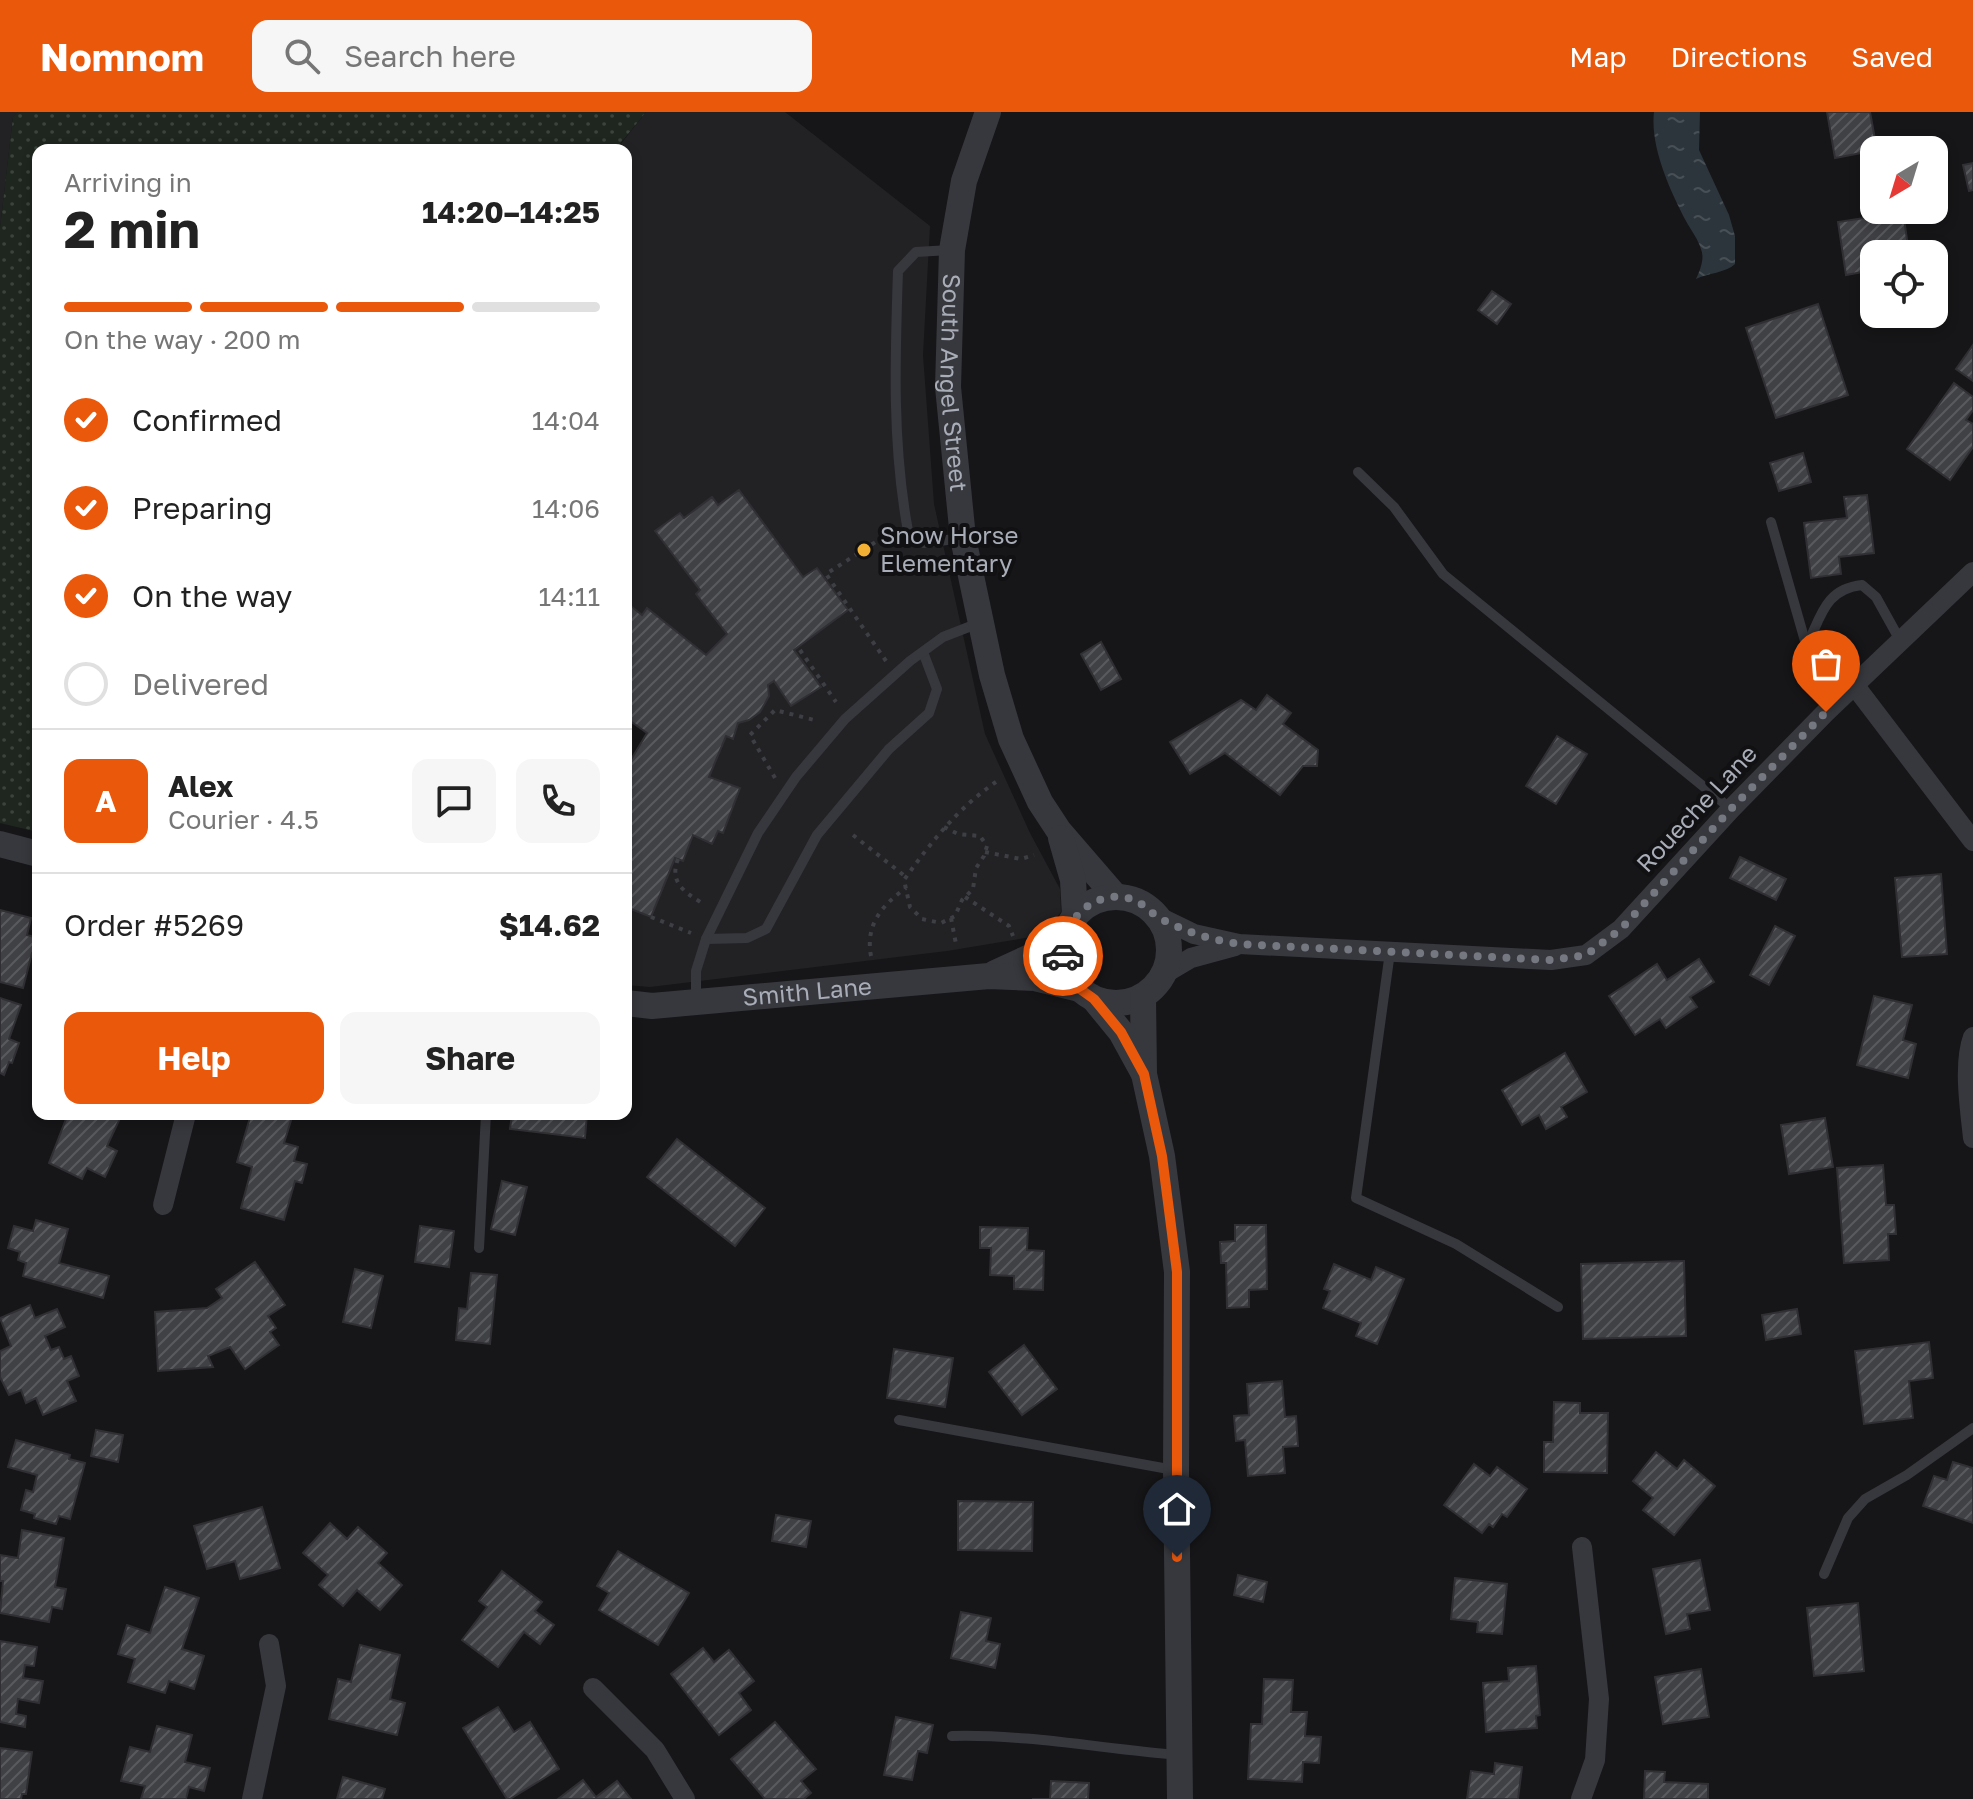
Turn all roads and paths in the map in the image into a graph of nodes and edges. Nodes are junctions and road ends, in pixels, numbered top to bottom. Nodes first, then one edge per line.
1 (988, 112) edge
2 (952, 250) junction
3 (1358, 472) dead end
4 (1771, 522) dead end
5 (888, 534) dead end
6 (963, 538) junction
7 (1973, 572) edge
8 (981, 622) junction
9 (1901, 642) junction
10 (1806, 647) junction
11 (800, 650) dead end
12 (923, 652) junction
13 (886, 661) dead end
14 (1855, 686) junction
15 (836, 702) dead end
16 (1830, 709) junction
17 (818, 721) dead end
18 (775, 778) dead end
19 (996, 782) dead end
20 (1731, 809) junction
21 (944, 827) junction
22 (1059, 831) junction
23 (853, 835) dead end
24 (1973, 841) edge
25 (0, 844) edge
26 (32, 852) edge
27 (985, 852) junction
28 (1034, 855) dead end
29 (678, 859) dead end
30 (906, 877) junction
31 (906, 888) junction
32 (965, 897) junction
33 (1116, 897) junction
34 (702, 903) dead end
35 (1157, 916) junction
36 (651, 917) dead end
37 (951, 918) junction
38 (1071, 922) junction
39 (691, 933) dead end
40 (1013, 936) dead end
41 (706, 939) junction
42 (956, 944) dead end
43 (1239, 944) junction
44 (1390, 952) junction
45 (871, 956) dead end
46 (1164, 974) junction
47 (989, 976) junction
48 (1087, 994) junction
49 (1143, 997) junction
50 (696, 1001) junction
51 (632, 1004) edge
52 (1973, 1037) edge
53 (1144, 1074) junction
54 (184, 1120) edge
55 (486, 1120) edge
56 (1973, 1138) edge
57 (163, 1205) dead end
58 (479, 1248) dead end
59 (1558, 1307) dead end
60 (899, 1420) dead end
61 (1973, 1428) edge
62 (1176, 1470) junction
63 (1582, 1547) dead end
64 (1824, 1574) dead end
65 (269, 1644) dead end
66 (593, 1688) dead end
67 (952, 1736) dead end
68 (1180, 1755) junction
69 (252, 1799) edge
70 (685, 1799) edge
71 (1180, 1799) edge
72 (1581, 1799) edge

1 - 2 street, South Angel Street
2 - 6 street, South Angel Street
2 - 6 lane
3 - 20 lane
4 - 10 lane
5 - 13 path
6 - 8 street, South Angel Street
7 - 9 street, Roueche Lane
8 - 12 lane
8 - 22 street, South Angel Street
9 - 10 lane
9 - 14 street, Roueche Lane
10 - 16 lane
11 - 15 path
12 - 41 lane
12 - 41 lane
14 - 16 street, Roueche Lane
14 - 24 street
16 - 20 street, Roueche Lane
17 - 18 path
19 - 21 path
20 - 44 street, Roueche Lane
21 - 27 path
21 - 30 path
22 - 33 street, South Angel Street
22 - 38 street, South Angel Street
23 - 30 path
25 - 26 street
27 - 28 path
27 - 32 path
29 - 34 path
30 - 31 path
31 - 37 path
31 - 45 path
32 - 37 path
32 - 40 path
33 - 35 street
33 - 38 street
35 - 43 street
35 - 46 street
36 - 39 path
37 - 42 path
38 - 47 street, Smith Lane
38 - 48 street
41 - 50 lane
43 - 44 street
43 - 46 street
44 - 59 lane
46 - 49 street
47 - 48 street, Smith Lane
47 - 50 street, Smith Lane
48 - 49 street
48 - 53 street
49 - 53 street
50 - 51 street, Smith Lane
52 - 56 street
53 - 62 street
54 - 57 street
55 - 58 lane
60 - 62 lane
61 - 64 lane
62 - 68 street
63 - 72 street
65 - 69 street
66 - 70 street
67 - 68 lane
68 - 71 street

